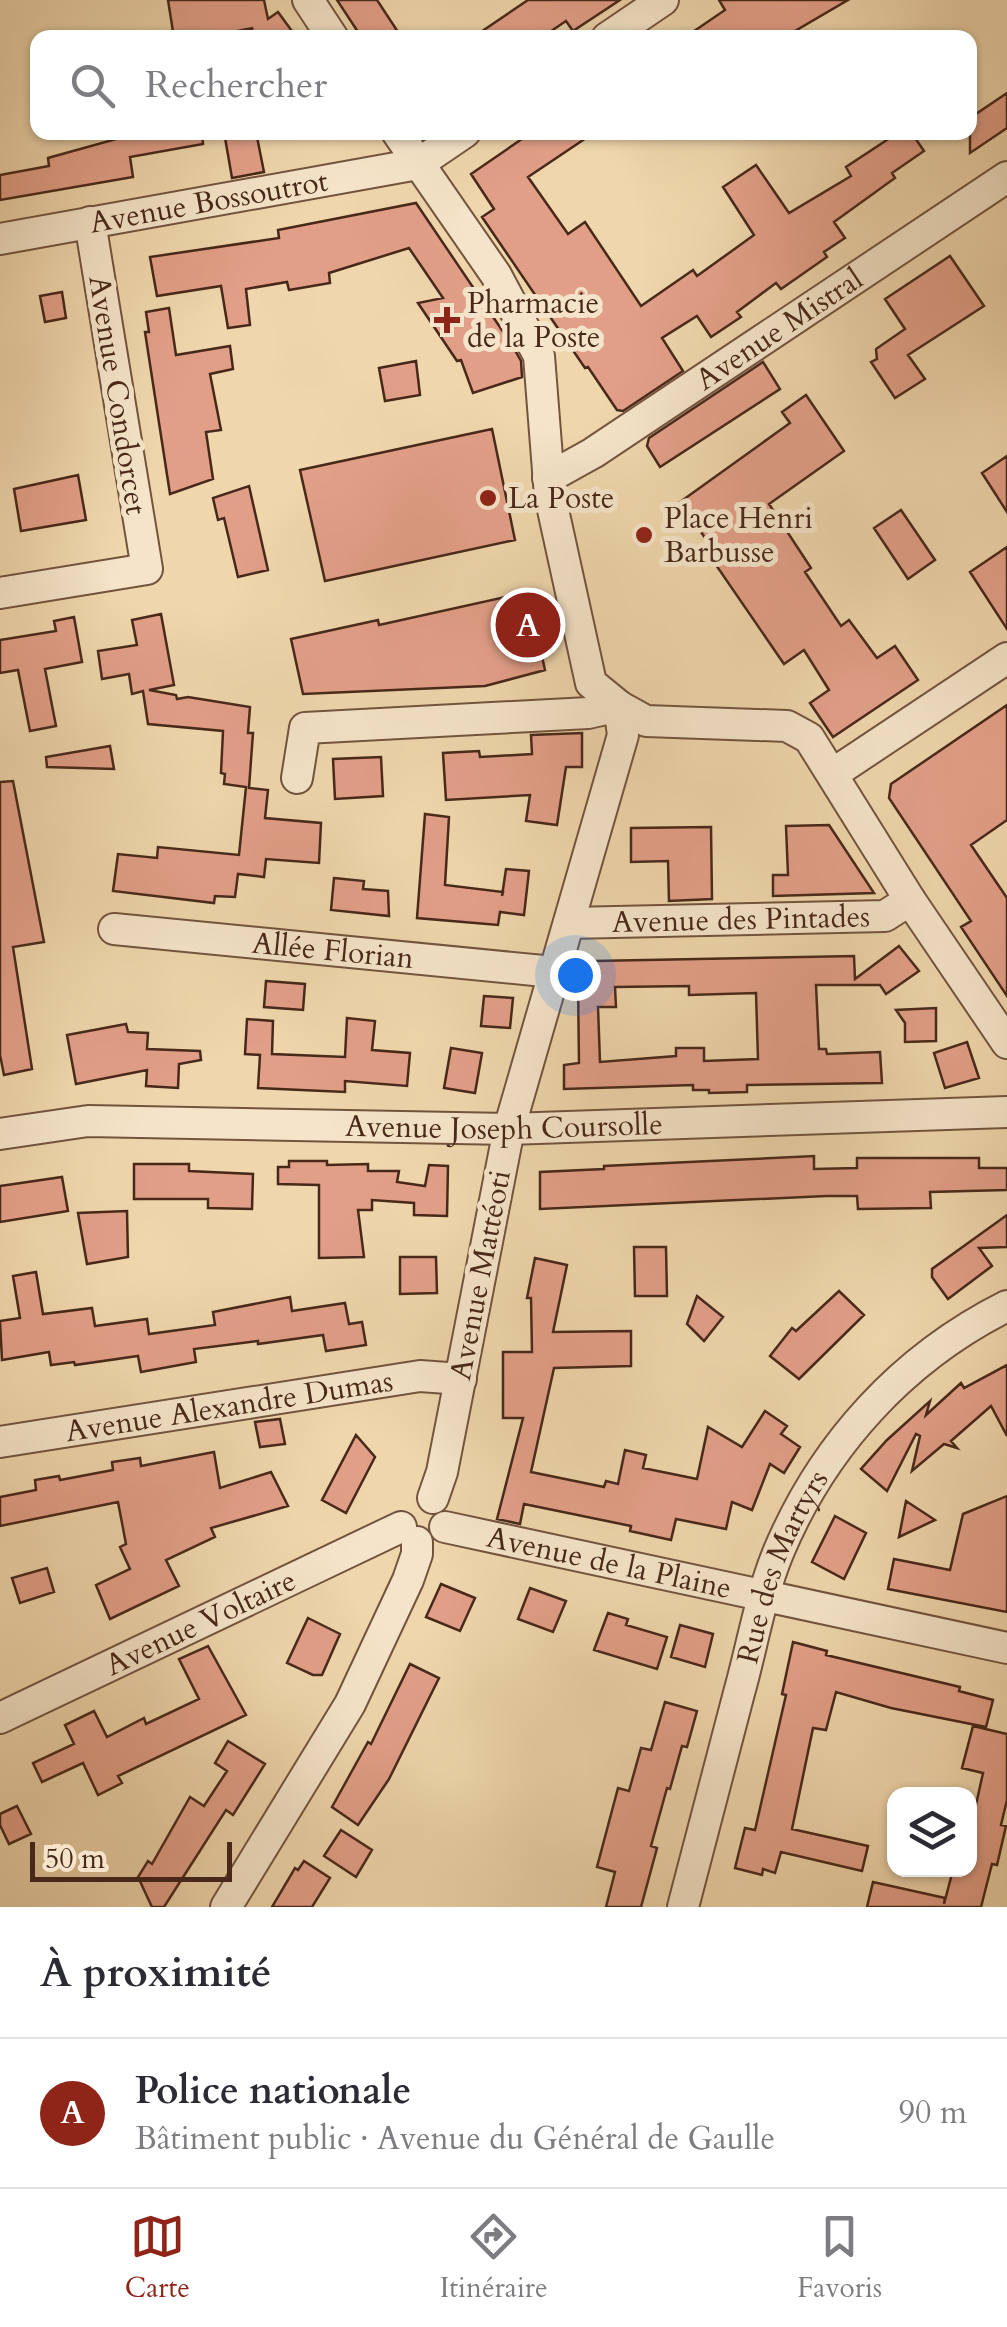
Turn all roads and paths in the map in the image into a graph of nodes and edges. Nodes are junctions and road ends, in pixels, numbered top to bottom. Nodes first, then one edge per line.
1 (308, 0) edge
2 (663, 0) edge
3 (328, 30) edge
4 (619, 30) edge
5 (402, 140) edge
6 (453, 140) edge
7 (418, 164) junction
8 (1007, 177) edge
9 (90, 222) junction
10 (0, 239) edge
11 (548, 478) junction
12 (0, 593) edge
13 (1007, 658) edge
14 (619, 706) junction
15 (834, 773) junction
16 (297, 778) dead end
17 (910, 900) junction
18 (569, 923) junction
19 (114, 929) dead end
20 (554, 972) junction
21 (1007, 1042) edge
22 (1007, 1112) edge
23 (508, 1129) junction
24 (0, 1134) edge
25 (1007, 1306) edge
26 (460, 1379) junction
27 (0, 1442) edge
28 (439, 1512) junction
29 (409, 1534) junction
30 (765, 1596) junction
31 (1007, 1648) edge
32 (0, 1718) edge
33 (226, 1907) edge
34 (683, 1907) edge

1 - 3 street
2 - 4 street
5 - 7 street
6 - 7 street
7 - 9 street, Avenue Bossoutrot
7 - 11 street
8 - 11 street, Avenue Mistral
9 - 10 street, Avenue Bossoutrot
9 - 12 street, Avenue Condorcet
11 - 14 street
13 - 15 street
14 - 15 street
14 - 16 street
14 - 18 street, Avenue Mattéoti
15 - 17 street
17 - 18 street, Avenue des Pintades
17 - 21 street
18 - 20 street, Avenue Mattéoti
19 - 20 street, Allée Florian
20 - 23 street, Avenue Mattéoti
22 - 23 street, Avenue Joseph Coursolle
23 - 24 street, Avenue Joseph Coursolle
23 - 26 street, Avenue Mattéoti
25 - 30 street, Rue des Martyrs
26 - 27 street, Avenue Alexandre Dumas
26 - 28 street, Avenue Mattéoti
28 - 29 street
28 - 29 street
28 - 30 street, Avenue de la Plaine
29 - 32 street, Avenue Voltaire
29 - 33 street
30 - 31 street, Avenue de la Plaine
30 - 34 street, Rue des Martyrs

